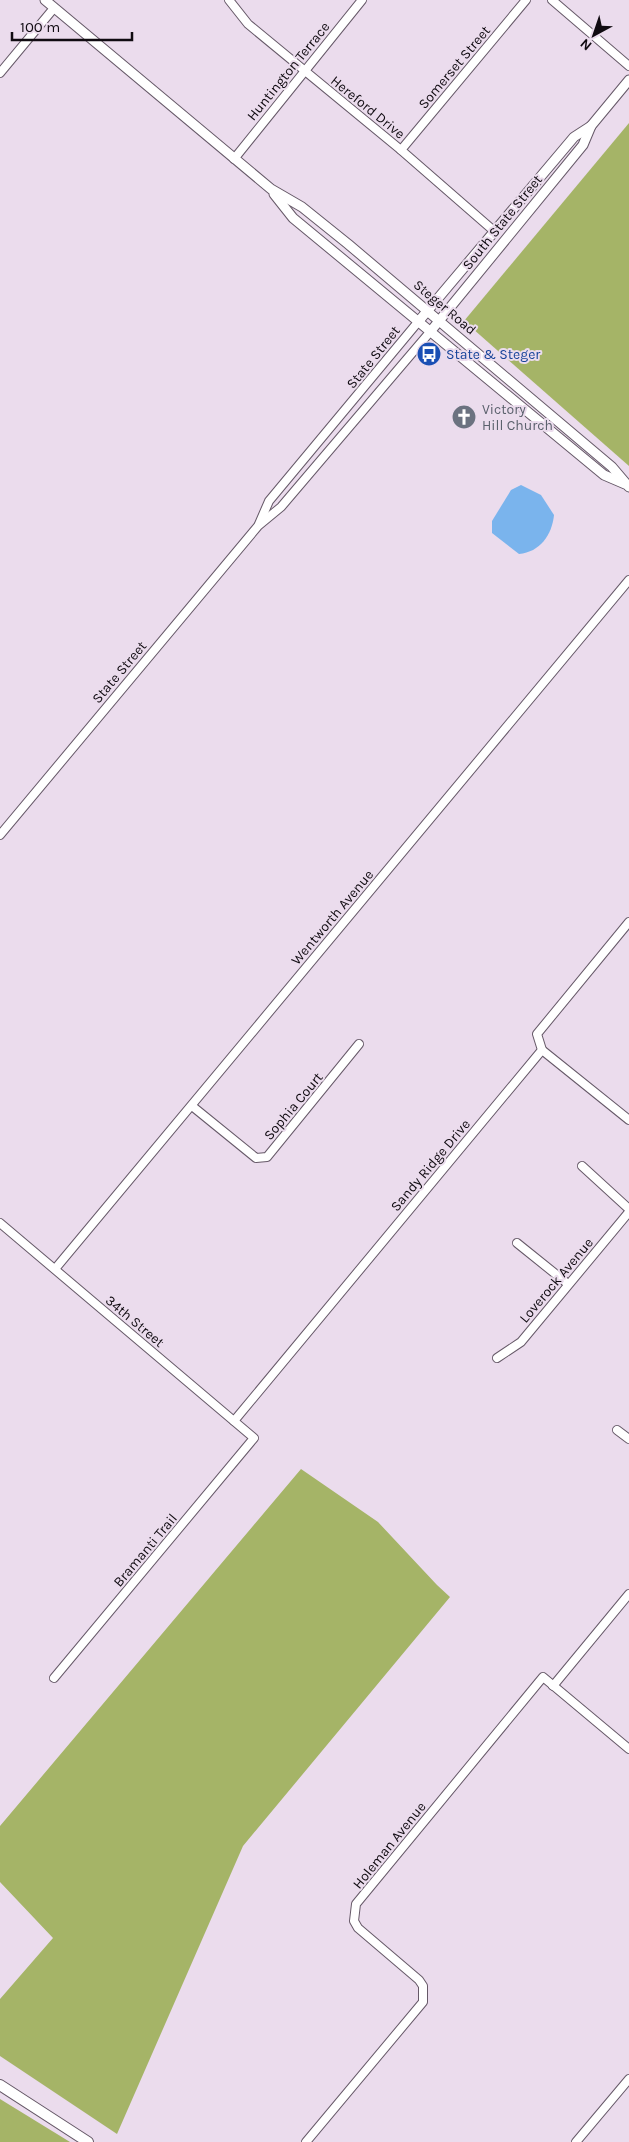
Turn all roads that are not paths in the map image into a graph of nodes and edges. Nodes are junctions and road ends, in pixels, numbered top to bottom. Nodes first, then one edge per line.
1 (45, 0) edge
2 (229, 0) edge
3 (362, 0) edge
4 (526, 0) edge
5 (552, 0) edge
6 (54, 8) junction
7 (629, 66) edge
8 (304, 71) junction
9 (0, 73) edge
10 (629, 80) edge
11 (591, 126) junction
12 (401, 150) junction
13 (234, 159) junction
14 (271, 189) junction
15 (494, 231) junction
16 (428, 310) junction
17 (440, 320) junction
18 (418, 322) junction
19 (430, 332) junction
20 (628, 486) edge
21 (258, 526) junction
22 (629, 580) edge
23 (0, 834) edge
24 (629, 922) edge
25 (360, 1044) dead end
26 (542, 1050) junction
27 (192, 1106) junction
28 (629, 1120) edge
29 (582, 1166) dead end
30 (629, 1210) edge
31 (0, 1223) edge
32 (517, 1243) dead end
33 (55, 1269) junction
34 (568, 1284) junction
35 (498, 1358) dead end
36 (234, 1421) junction
37 (616, 1430) dead end
38 (254, 1438) joint
39 (629, 1439) edge
40 (629, 1594) edge
41 (54, 1678) dead end
42 (553, 1686) junction
43 (629, 1749) edge
44 (629, 2079) edge
45 (0, 2085) edge
46 (88, 2142) edge
47 (306, 2142) edge
48 (576, 2142) edge

1 - 6 street, Steger Road
2 - 8 street, Hereford Drive
3 - 8 street, Huntington Terrace
4 - 12 street, Somerset Street
5 - 7 street
6 - 9 street
6 - 13 street, Steger Road
8 - 12 street, Hereford Drive
8 - 13 street, Huntington Terrace
10 - 11 street, South State Street
11 - 15 street, South State Street
11 - 17 street, South State Street
12 - 15 street, Hereford Drive
13 - 14 street, Steger Road
14 - 16 street, Steger Road
14 - 18 street, Steger Road
15 - 16 street, South State Street
16 - 17 street, Steger Road
16 - 18 street, South State Street
17 - 19 street, South State Street
17 - 20 street, Steger Road
18 - 19 street, Steger Road
18 - 21 street, State Street
19 - 20 street, Steger Road
19 - 21 street, State Street
21 - 23 street, State Street
22 - 27 street, Wentworth Avenue
24 - 26 street
25 - 27 street, Sophia Court
26 - 28 street
26 - 36 street, Sandy Ridge Drive
27 - 33 street, Wentworth Avenue
29 - 30 street
30 - 34 street, Loverock Avenue
31 - 33 street, 34th Street
32 - 34 street
33 - 36 street, 34th Street
34 - 35 street, Loverock Avenue
36 - 38 street, 34th Street
37 - 39 street
38 - 41 street, Bramanti Trail
40 - 42 street
42 - 43 street
42 - 47 street, Holeman Avenue
44 - 48 street
45 - 46 main road

